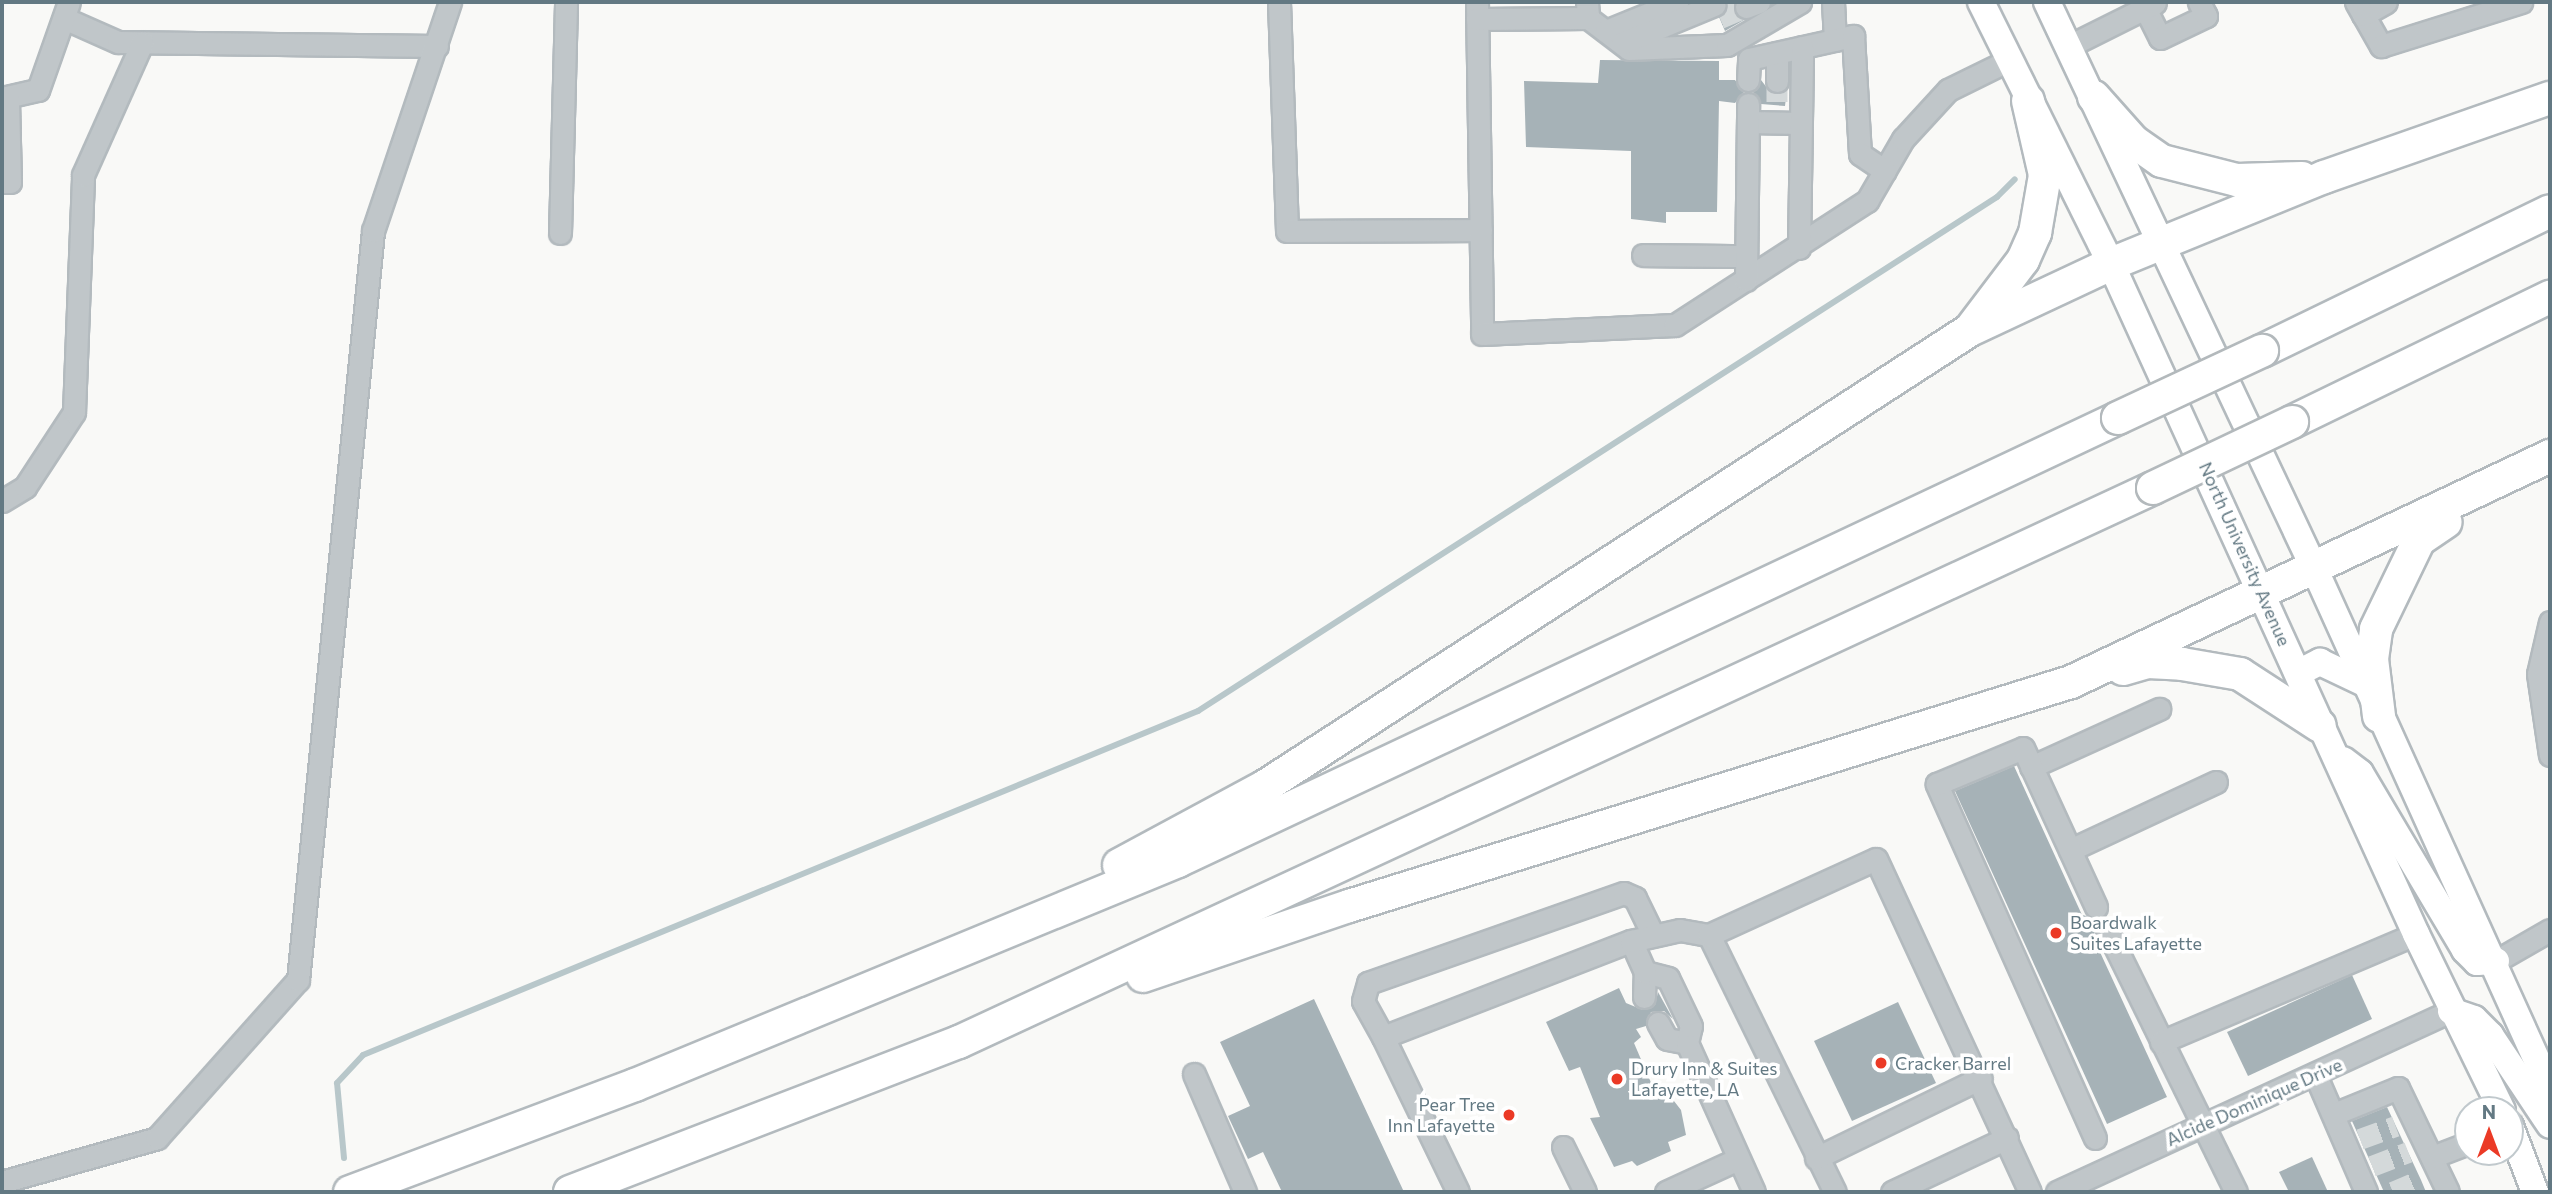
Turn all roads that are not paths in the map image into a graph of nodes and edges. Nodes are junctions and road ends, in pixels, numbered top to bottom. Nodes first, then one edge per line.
1 (450, 2) edge
2 (566, 2) edge
3 (1279, 2) edge
4 (1640, 2) edge
5 (1677, 2) edge
6 (1800, 2) edge
7 (1833, 2) edge
8 (1981, 2) edge
9 (2047, 2) edge
10 (2199, 2) edge
11 (2386, 2) edge
12 (2147, 4) edge
13 (2507, 4) edge
14 (2360, 8) edge
15 (68, 10) edge
16 (1477, 10) edge
17 (1598, 18) edge
18 (1835, 40) junction
19 (142, 43) junction
20 (437, 46) junction
21 (2069, 46) junction
22 (1801, 47) junction
23 (1648, 48) junction
24 (1777, 52) junction
25 (2007, 61) junction
26 (1748, 80) dead end
27 (1777, 81) tunnel mouth
28 (2094, 97) junction
29 (2550, 97) edge
30 (5, 98) edge
31 (2028, 101) junction
32 (1800, 123) junction
33 (1885, 172) junction
34 (2324, 177) junction
35 (2, 182) edge
36 (2550, 211) edge
37 (1480, 230) junction
38 (560, 233) dead end
39 (2163, 243) junction
40 (1799, 248) junction
41 (1643, 255) dead end
42 (1746, 256) junction
43 (2111, 264) junction
44 (1746, 281) junction
45 (2550, 297) edge
46 (1970, 330) junction
47 (2540, 464) edge
48 (2, 500) edge
49 (2315, 570) junction
50 (2265, 594) junction
51 (2550, 622) edge
52 (2298, 673) junction
53 (2071, 682) junction
54 (2364, 683) junction
55 (2159, 709) dead end
56 (2547, 711) edge
57 (2379, 716) junction
58 (2326, 739) junction
59 (2550, 755) edge
60 (2031, 767) junction
61 (2216, 782) dead end
62 (2070, 850) junction
63 (2096, 907) dead end
64 (2107, 930) dead end
65 (2550, 930) edge
66 (1652, 933) junction
67 (2416, 934) junction
68 (1709, 935) junction
69 (1630, 942) junction
70 (2496, 961) junction
71 (1645, 972) junction
72 (889, 981) junction
73 (1644, 997) dead end
74 (2451, 1011) junction
75 (1658, 1023) dead end
76 (1383, 1037) junction
77 (959, 1042) junction
78 (2161, 1042) junction
79 (1687, 1043) junction
80 (1194, 1074) dead end
81 (2315, 1074) junction
82 (1981, 1078) junction
83 (2549, 1084) edge
84 (2495, 1096) edge
85 (2334, 1114) junction
86 (2204, 1124) junction
87 (2550, 1125) edge
88 (2007, 1138) junction
89 (2095, 1138) dead end
90 (1563, 1147) dead end
91 (2454, 1152) edge
92 (1816, 1158) junction
93 (1738, 1159) junction
94 (2524, 1163) edge
95 (2429, 1167) edge
96 (2, 1182) edge
97 (350, 1192) edge
98 (570, 1192) edge
99 (1245, 1192) edge
100 (1458, 1192) edge
101 (1585, 1192) edge
102 (1666, 1192) edge
103 (1754, 1192) edge
104 (1835, 1192) edge
105 (1892, 1192) edge
106 (2030, 1192) edge
107 (2057, 1192) edge
108 (2236, 1192) edge
109 (2366, 1192) edge
110 (2535, 1192) edge

1 - 20 street
2 - 38 street
3 - 37 street
4 - 17 street
5 - 17 street
6 - 23 street
7 - 18 street
8 - 25 main road, North University Avenue
9 - 21 main road
10 - 12 street
11 - 14 street
12 - 21 street
13 - 14 street
15 - 19 street
15 - 30 street
16 - 17 street
16 - 37 street
17 - 23 street
17 - 23 street
18 - 22 street
18 - 33 street
19 - 20 street
19 - 48 street
20 - 96 street
21 - 28 main road
22 - 24 street
22 - 32 street
24 - 26 street
24 - 27 street
25 - 31 main road, North University Avenue
25 - 33 street
28 - 34 highway
28 - 39 main road
29 - 34 highway
30 - 35 street
31 - 43 main road, North University Avenue
31 - 46 highway
32 - 40 street
32 - 42 street
33 - 40 street
34 - 39 highway
36 - 72 highway, bridge
37 - 44 street
39 - 43 highway
39 - 49 main road
40 - 44 street
41 - 42 street
42 - 44 street
43 - 46 highway
43 - 50 main road, North University Avenue
45 - 77 highway, bridge
46 - 72 highway
47 - 49 highway
47 - 57 highway
49 - 50 highway
49 - 54 main road
50 - 52 main road, North University Avenue
50 - 53 highway
51 - 56 street
52 - 54 main road
52 - 58 main road, North University Avenue
53 - 58 highway
53 - 77 highway
54 - 57 main road
55 - 60 street
56 - 59 street
57 - 70 main road
58 - 67 main road, North University Avenue
58 - 70 main road
60 - 62 street
60 - 89 street
61 - 62 street
62 - 63 street
64 - 78 street
65 - 70 street
66 - 68 street
66 - 69 street
66 - 76 street
67 - 74 main road, North University Avenue
67 - 78 street
68 - 82 street
68 - 92 street
69 - 71 street
69 - 76 street
70 - 83 main road
71 - 73 street
71 - 79 street
72 - 97 highway
74 - 81 street, Alcide Dominique Drive
74 - 84 main road, North University Avenue
74 - 87 main road
75 - 79 street
76 - 100 street
77 - 98 highway
78 - 86 street
79 - 93 street
80 - 99 street
81 - 85 street
81 - 86 street, Alcide Dominique Drive
82 - 88 street
82 - 92 street
85 - 95 street
85 - 109 street
86 - 107 street, Alcide Dominique Drive
86 - 108 street
88 - 105 street
88 - 106 street
90 - 101 street
91 - 95 street
92 - 104 street
93 - 102 street
93 - 103 street
94 - 110 main road

